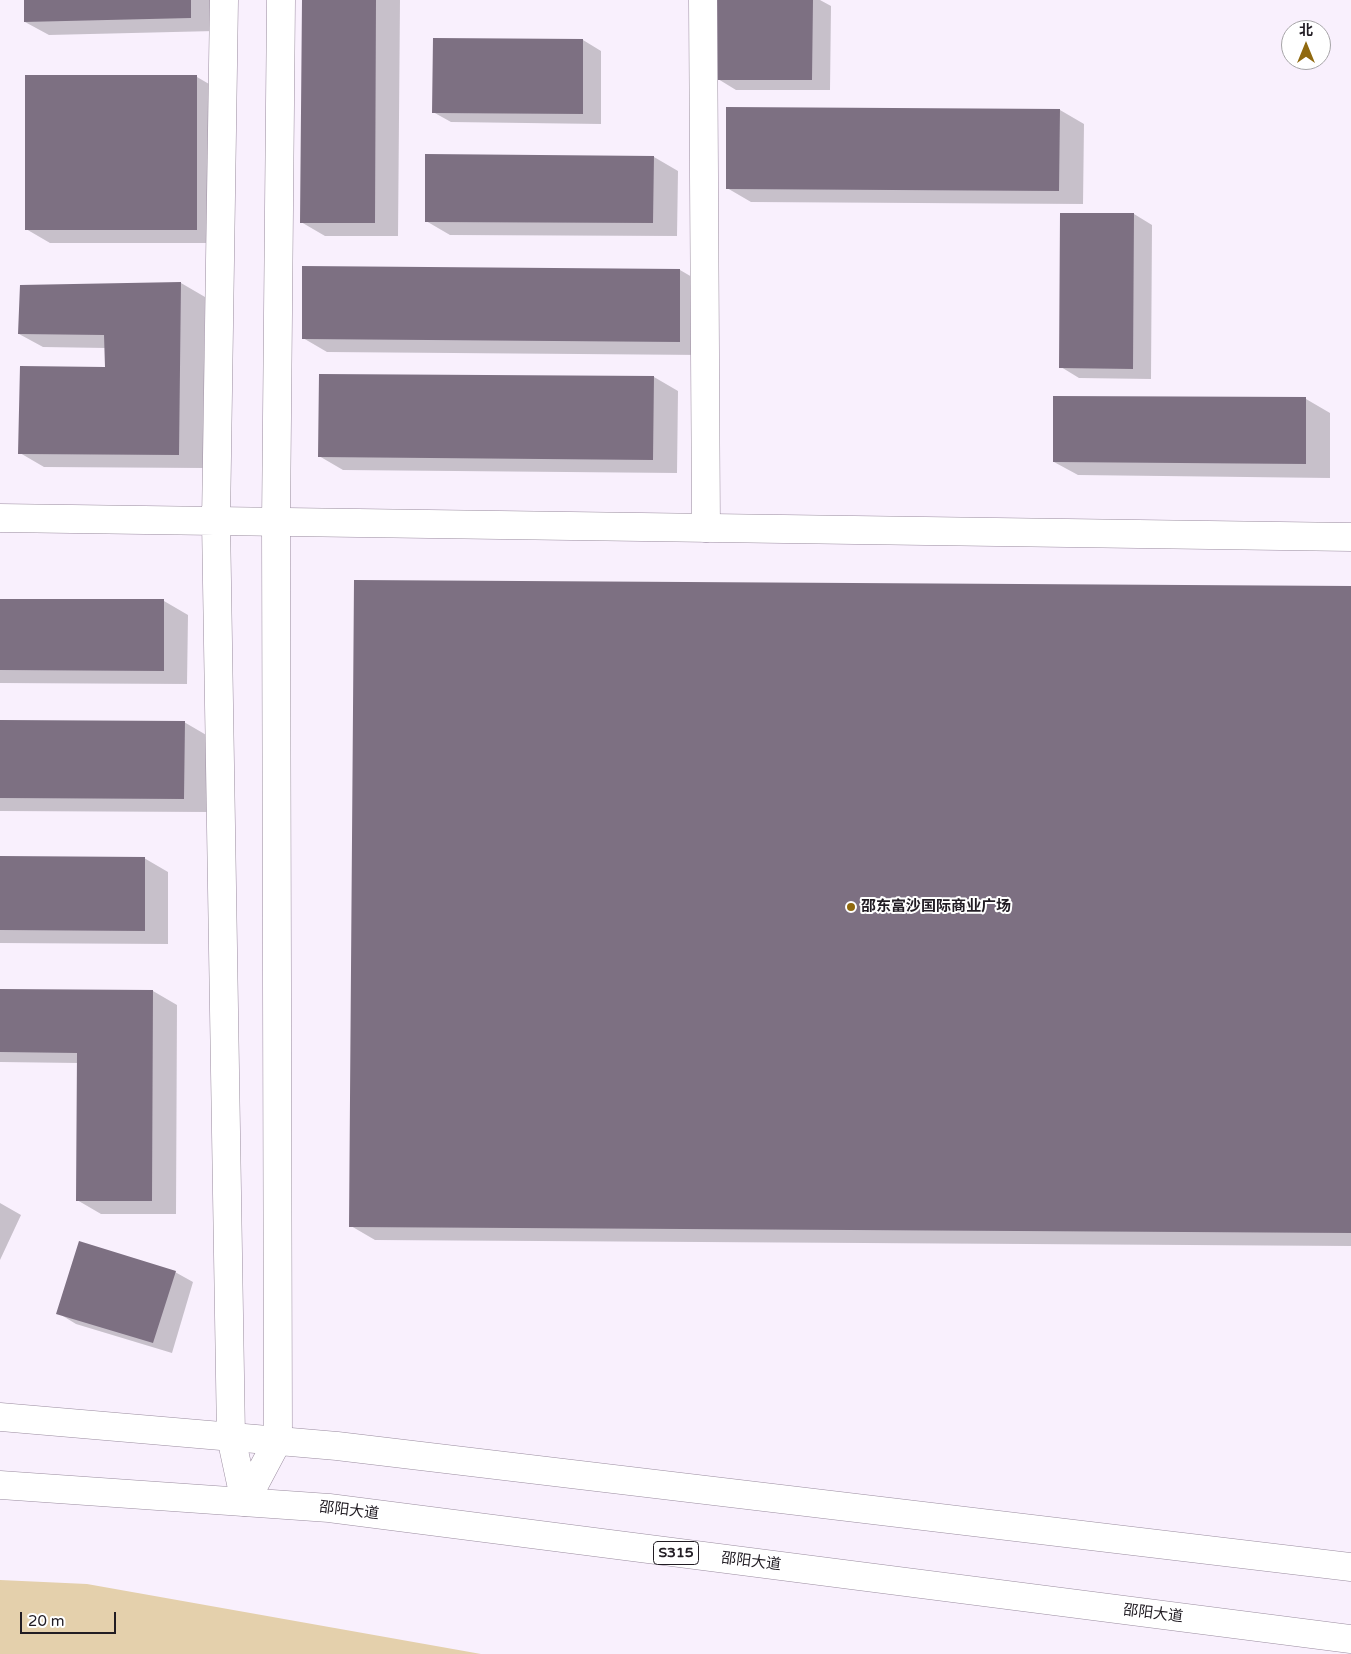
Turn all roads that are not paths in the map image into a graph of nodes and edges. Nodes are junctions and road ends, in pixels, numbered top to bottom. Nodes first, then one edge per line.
1 (224, 0) edge
2 (281, 0) edge
3 (703, 0) edge
4 (0, 518) edge
5 (216, 521) junction
6 (276, 522) junction
7 (706, 528) junction
8 (1351, 537) edge
9 (0, 1417) edge
10 (231, 1436) junction
11 (278, 1440) junction
12 (0, 1485) edge
13 (245, 1502) junction
14 (1351, 1567) edge
15 (1351, 1640) edge

1 - 5 street
2 - 6 street
3 - 7 street
4 - 5 street
5 - 6 street
5 - 10 street
6 - 7 street
6 - 11 street
7 - 8 street
9 - 10 street
10 - 11 street
10 - 13 street
11 - 13 street
11 - 14 street
12 - 13 street, 邵阳大道 / S315
13 - 15 street, 邵阳大道 / S315

